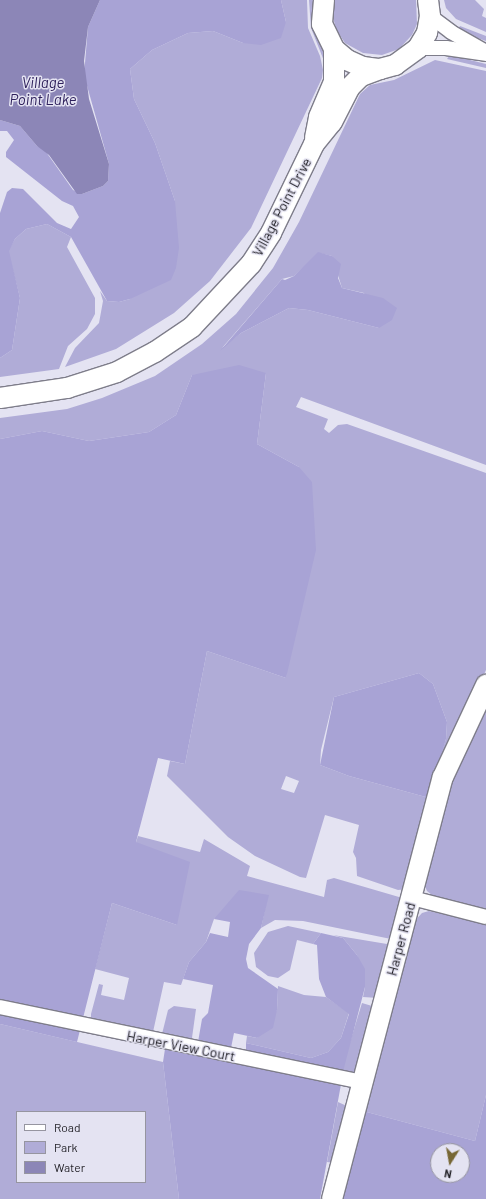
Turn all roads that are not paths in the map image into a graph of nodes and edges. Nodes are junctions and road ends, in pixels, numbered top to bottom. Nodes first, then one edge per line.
1 (324, 0) edge
2 (429, 8) edge
3 (418, 48) junction
4 (334, 49) junction
5 (486, 53) edge
6 (380, 68) junction
7 (314, 144) junction
8 (0, 398) edge
9 (486, 685) edge
10 (412, 898) junction
11 (486, 917) edge
12 (0, 1007) edge
13 (362, 1082) junction
14 (332, 1199) edge

1 - 4 street
2 - 3 street
2 - 5 street
3 - 5 street
3 - 6 street, Village Point Drive
4 - 6 street
4 - 7 street, Village Point Drive
6 - 7 street, Village Point Drive
7 - 8 street, Village Point Drive
9 - 10 street, Harper Road
10 - 11 street
10 - 13 street, Harper Road
12 - 13 street, Harper View Court
13 - 14 street, Harper Road

